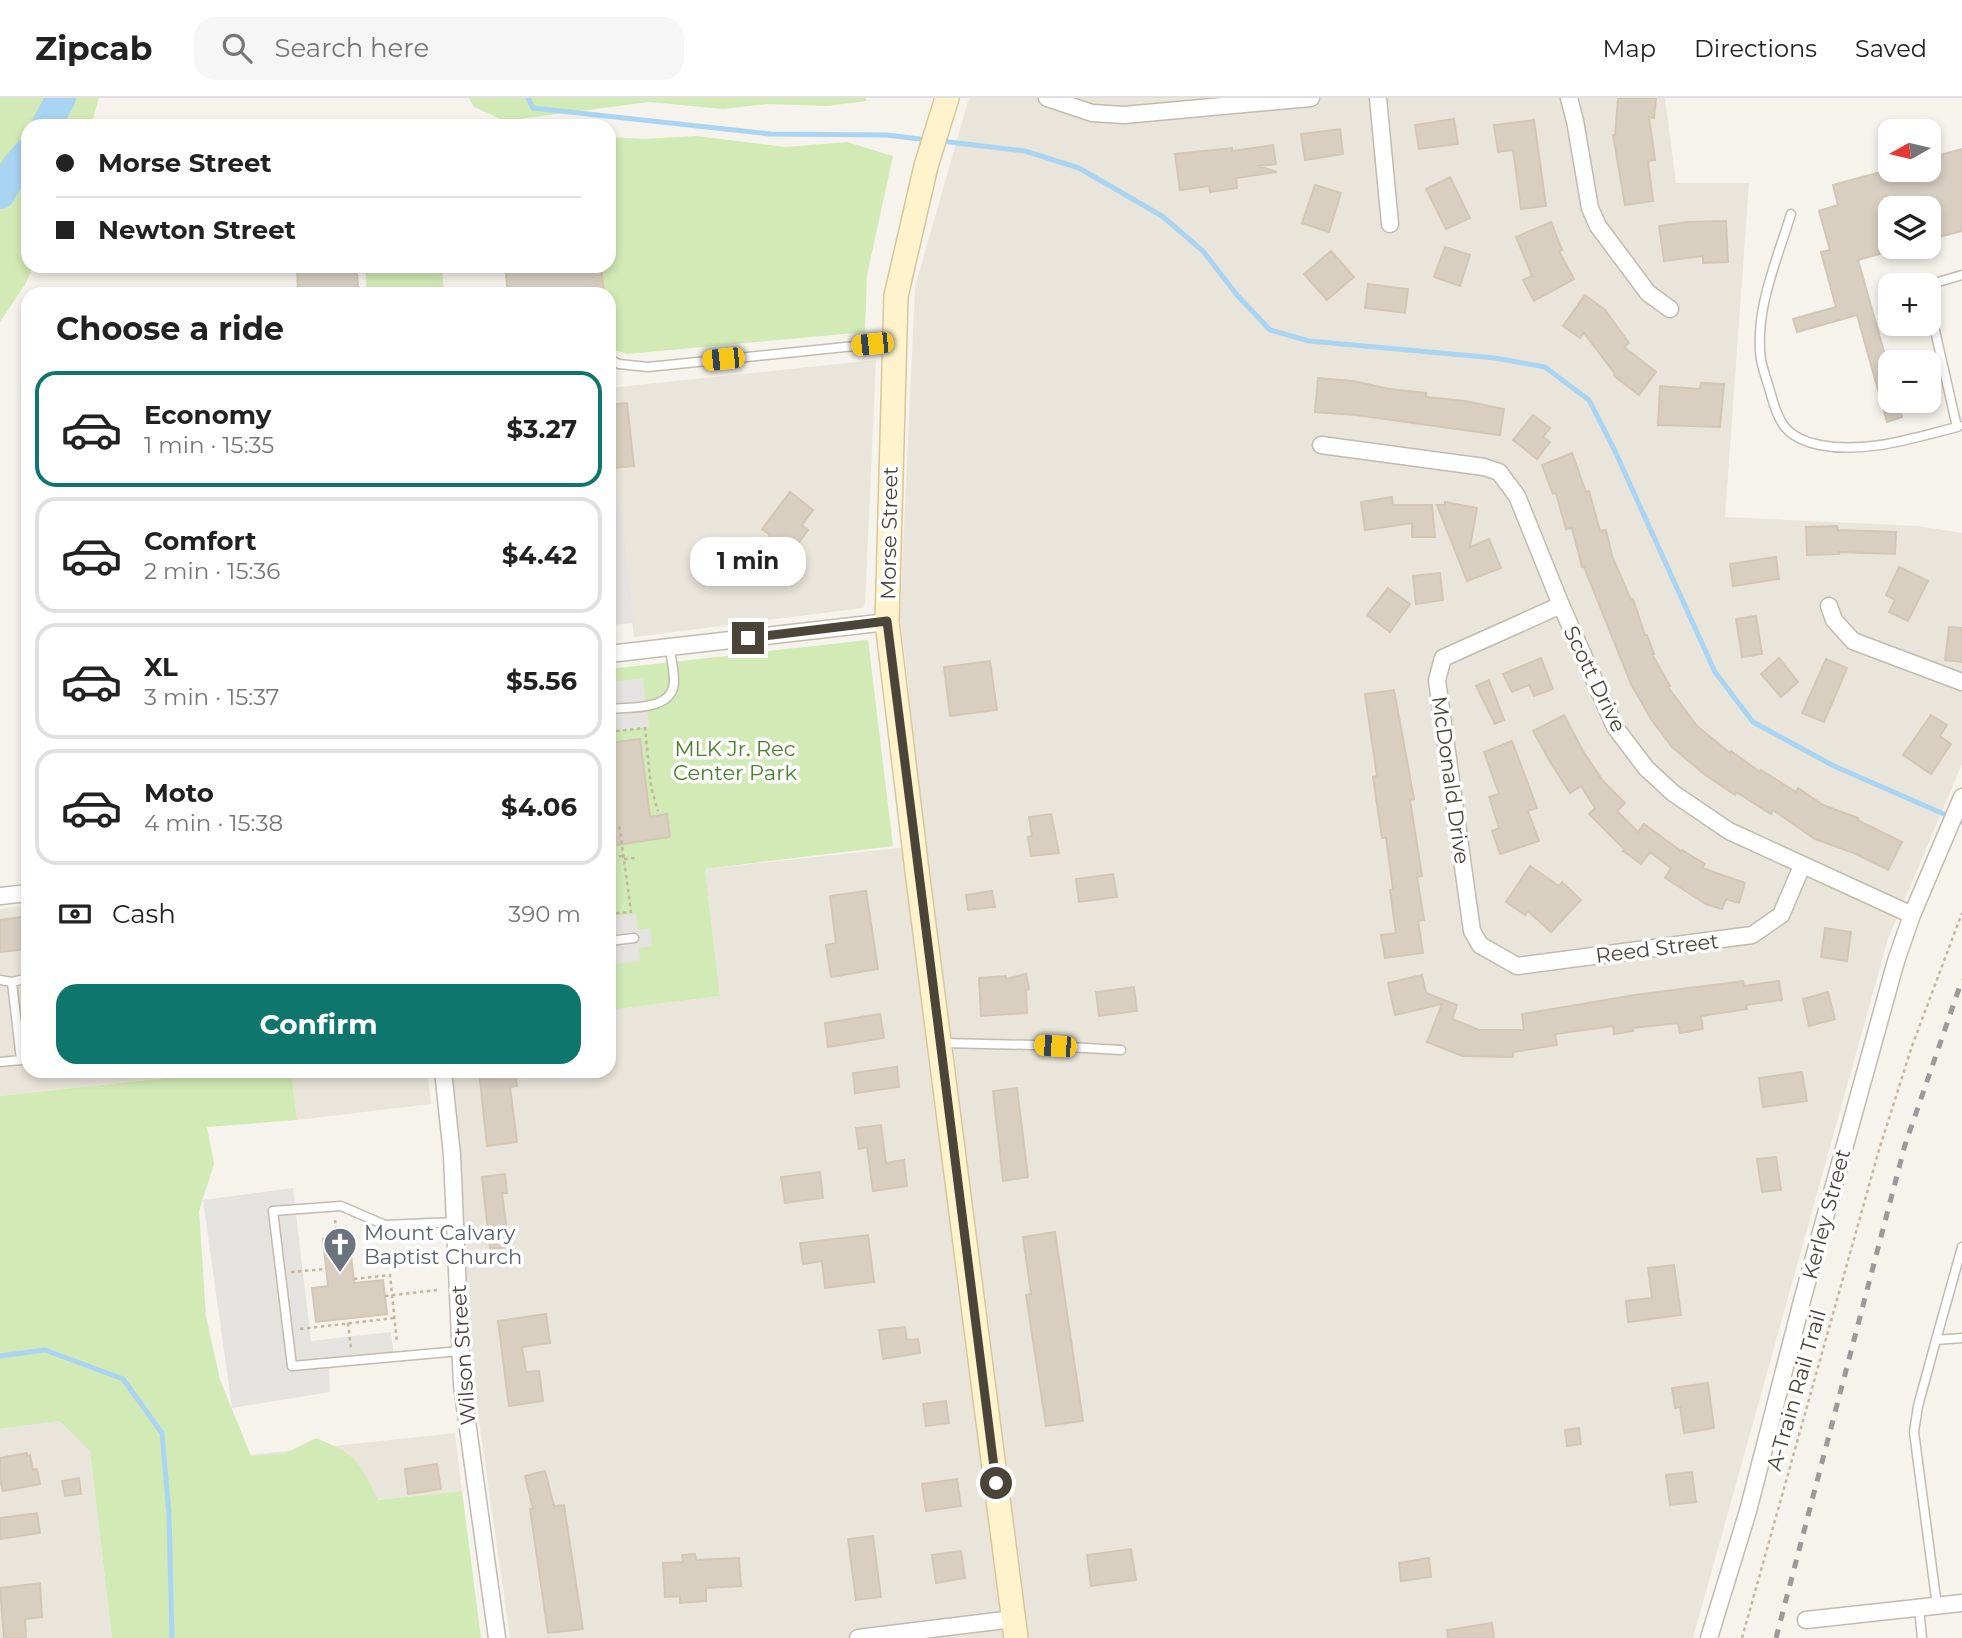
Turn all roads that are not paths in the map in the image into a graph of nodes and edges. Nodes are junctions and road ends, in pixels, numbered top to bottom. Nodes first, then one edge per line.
1 (947, 98) edge
2 (1047, 98) edge
3 (1311, 98) edge
4 (1378, 98) edge
5 (1569, 98) edge
6 (1791, 214) dead end
7 (1390, 224) dead end
8 (1962, 275) edge
9 (1941, 281) edge
10 (1670, 309) dead end
11 (1937, 336) edge
12 (894, 342) junction
13 (616, 362) edge
14 (1959, 426) edge
15 (1321, 445) dead end
16 (1560, 605) junction
17 (1829, 606) dead end
18 (887, 621) junction
19 (670, 648) junction
20 (616, 653) edge
21 (1962, 682) edge
22 (616, 708) edge
23 (1960, 802) edge
24 (1802, 866) junction
25 (21, 894) edge
26 (0, 896) edge
27 (1912, 915) junction
28 (634, 938) dead end
29 (616, 940) edge
30 (1480, 945) joint
31 (0, 980) edge
32 (21, 980) edge
33 (12, 982) junction
34 (21, 1040) edge
35 (939, 1043) junction
36 (1121, 1050) dead end
37 (21, 1060) edge
38 (0, 1062) edge
39 (444, 1078) edge
40 (455, 1222) junction
41 (1962, 1247) edge
42 (1962, 1338) edge
43 (1936, 1340) junction
44 (460, 1351) junction
45 (1962, 1604) edge
46 (1937, 1606) junction
47 (1919, 1608) junction
48 (1806, 1620) dead end
49 (1014, 1629) edge
50 (936, 1634) edge
51 (497, 1638) edge
52 (858, 1638) edge
53 (1709, 1638) edge
54 (1922, 1638) edge

1 - 12 street, Morse Street
2 - 3 street
4 - 7 street
5 - 10 street
6 - 14 lane
8 - 9 lane
11 - 14 lane
12 - 13 lane
12 - 18 street, Morse Street
15 - 16 street, Scott Drive
16 - 24 street, Scott Drive
16 - 30 street, McDonald Drive
17 - 21 street
18 - 19 street
18 - 35 street, Morse Street
19 - 20 street
19 - 22 lane
23 - 27 street, Kerley Street
24 - 27 street, Scott Drive
24 - 30 street, Reed Street
25 - 26 street
27 - 53 street, Kerley Street
28 - 29 lane
31 - 33 lane
32 - 33 lane
33 - 34 lane
35 - 36 lane
35 - 49 street, Morse Street
37 - 38 lane
39 - 40 street, Wilson Street
40 - 44 street, Wilson Street
40 - 44 lane
41 - 43 lane
42 - 43 lane
43 - 46 lane
44 - 51 street, Wilson Street
45 - 46 street
46 - 47 street
47 - 48 street
47 - 54 lane
49 - 50 street
50 - 52 street

